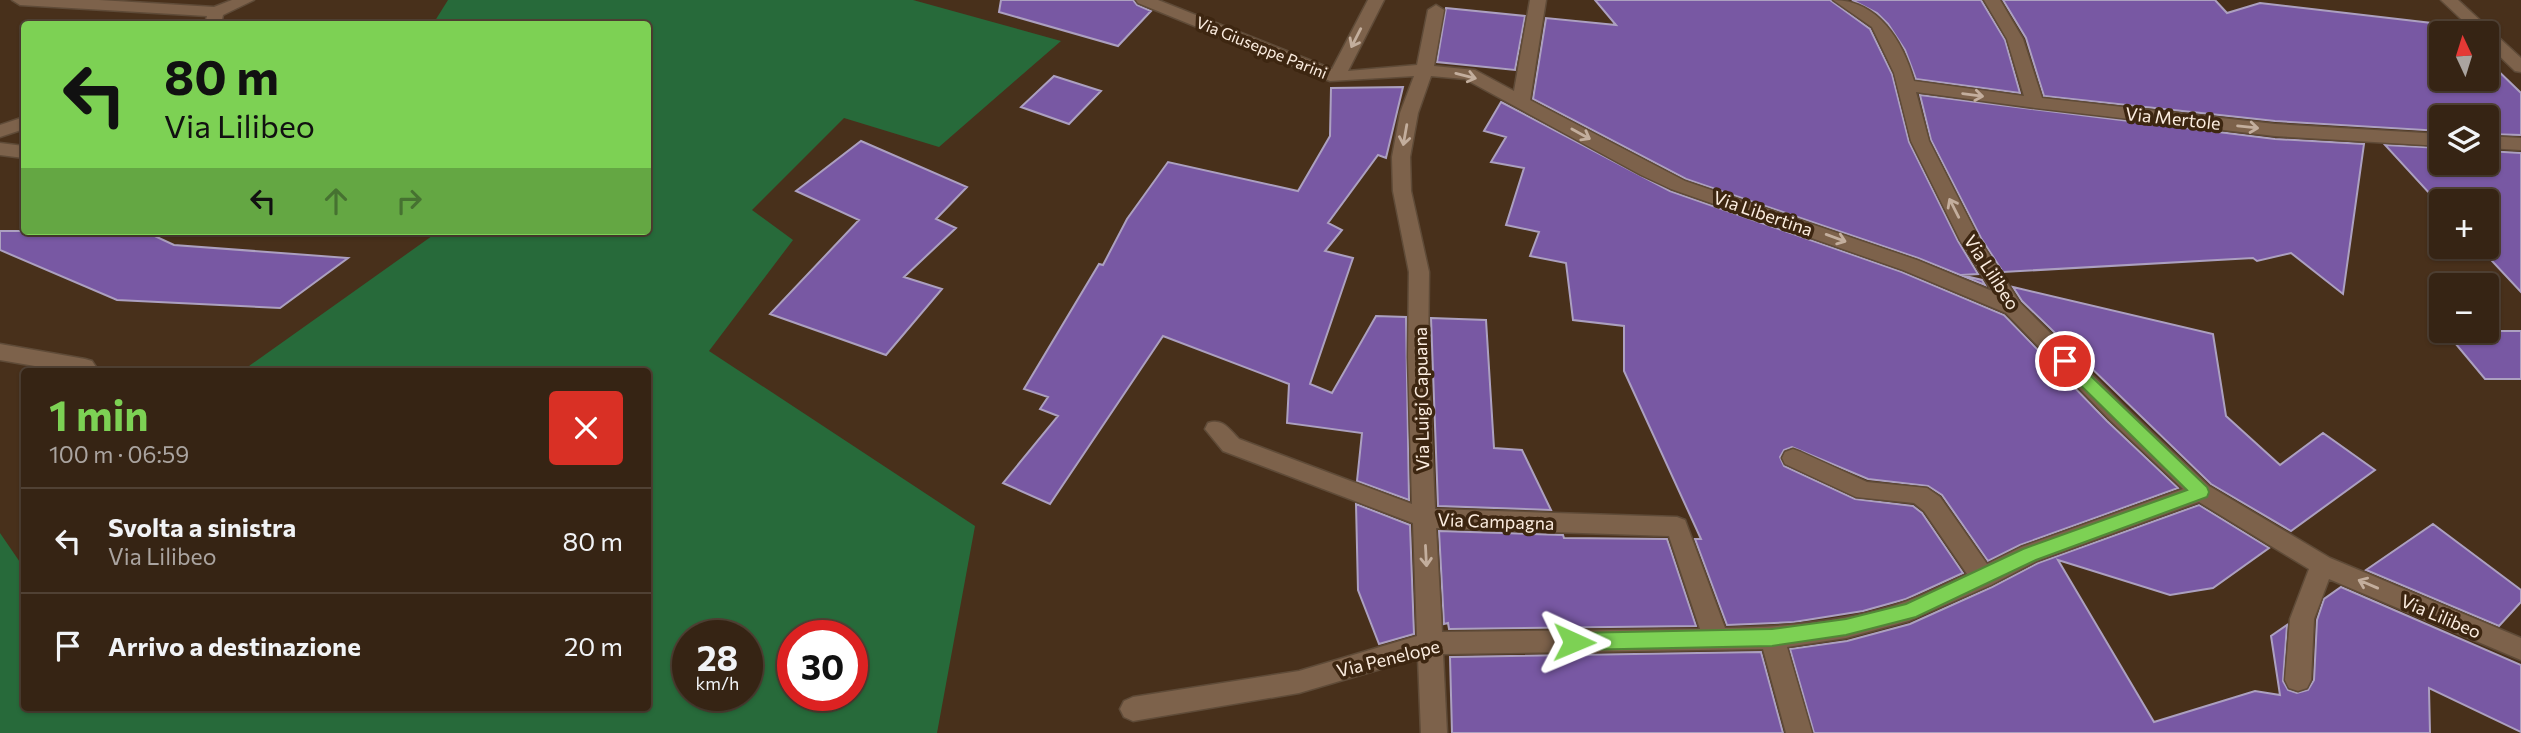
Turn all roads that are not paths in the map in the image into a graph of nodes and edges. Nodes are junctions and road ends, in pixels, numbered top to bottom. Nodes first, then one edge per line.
1 (20, 0) edge
2 (246, 0) edge
3 (1144, 0) edge
4 (1376, 0) edge
5 (1538, 0) edge
6 (1841, 0) edge
7 (1992, 0) edge
8 (2449, 0) edge
9 (157, 4) edge
10 (1436, 10) dead end
11 (214, 18) edge
12 (2472, 21) edge
13 (2499, 46) edge
14 (2521, 66) edge
15 (1425, 70) junction
16 (1336, 77) junction
17 (1906, 85) junction
18 (1521, 100) junction
19 (2035, 103) junction
20 (21, 124) edge
21 (0, 131) edge
22 (2429, 138) edge
23 (2499, 143) edge
24 (2521, 144) edge
25 (0, 149) edge
26 (21, 152) edge
27 (2013, 308) junction
28 (0, 352) edge
29 (85, 367) dead end
30 (1216, 429) dead end
31 (1793, 458) dead end
32 (2201, 492) junction
33 (1423, 518) junction
34 (2322, 565) junction
35 (1983, 578) junction
36 (1772, 638) junction
37 (1716, 639) junction
38 (1431, 643) junction
39 (2521, 649) edge
40 (2298, 680) dead end
41 (1133, 709) dead end
42 (1434, 733) edge
43 (1799, 733) edge

1 - 9 street
2 - 11 street
3 - 16 street, Via Giuseppe Parini
4 -> 16 street
5 - 18 street
6 - 17 street, Via Lilibeo
7 - 19 street
8 - 12 street
9 - 11 street
10 - 15 street
13 - 14 street
15 - 16 street, Via Giuseppe Parini
15 -> 18 street, Via Giuseppe Parini
15 -> 33 street, Via Luigi Capuana
17 -> 19 street, Via Mertole
27 -> 17 street, Via Lilibeo
18 -> 27 street, Via Libertina
19 -> 22 street, Via Mertole
20 - 21 street
23 - 24 street
25 - 26 street
27 - 32 street, Via Lilibeo
28 - 29 street
30 - 33 street, Via Campagna
31 - 35 street
32 - 34 street, Via Lilibeo
32 - 35 street, Via Penelope
33 - 37 street, Via Campagna
33 -> 38 street, Via Luigi Capuana
39 -> 34 street, Via Lilibeo
34 - 40 street
35 - 36 street, Via Penelope
36 - 37 street, Via Penelope
36 - 43 street
37 - 38 street, Via Penelope
38 - 41 street, Via Penelope
38 - 42 street, Via Luigi Capuana

